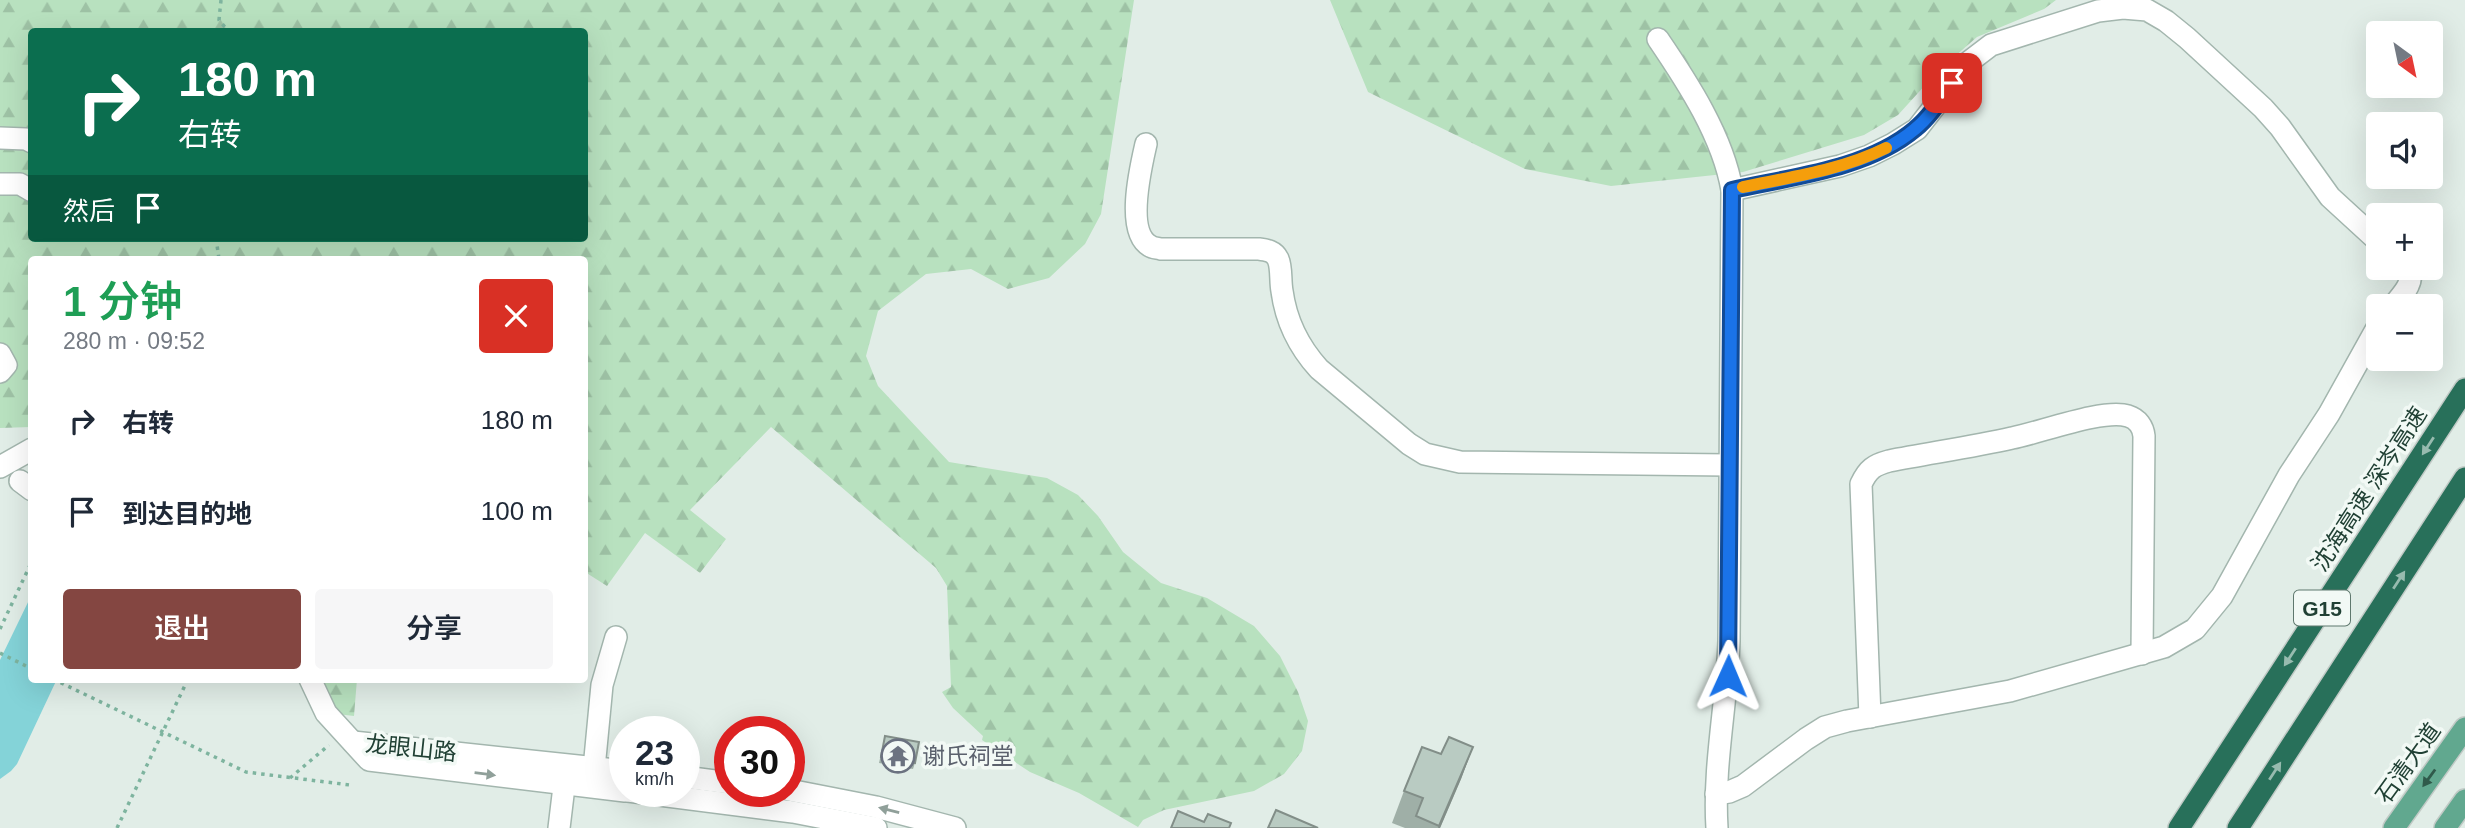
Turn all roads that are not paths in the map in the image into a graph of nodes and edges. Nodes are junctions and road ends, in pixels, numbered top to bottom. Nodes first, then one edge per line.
1 (1658, 39) dead end
2 (0, 138) edge
3 (28, 140) edge
4 (1146, 144) dead end
5 (0, 184) edge
6 (28, 189) edge
7 (1732, 190) junction
8 (2366, 230) edge
9 (2366, 348) edge
10 (0, 354) edge
11 (0, 372) edge
12 (2465, 389) edge
13 (28, 451) edge
14 (1729, 465) junction
15 (0, 467) edge
16 (2465, 478) edge
17 (616, 637) dead end
18 (2142, 654) junction
19 (312, 683) edge
20 (1870, 717) junction
21 (2465, 728) edge
22 (566, 774) junction
23 (609, 774) edge
24 (594, 777) junction
25 (609, 784) edge
26 (805, 793) edge
27 (1716, 794) junction
28 (700, 800) edge
29 (2465, 800) edge
30 (559, 828) edge
31 (876, 828) edge
32 (955, 828) edge
33 (1717, 828) edge
34 (2179, 828) edge
35 (2238, 828) edge
36 (2394, 828) edge
37 (2445, 828) edge

1 - 7 street
2 - 3 street
4 - 14 street
5 - 6 street
7 - 8 street
7 - 14 street
9 - 18 street
10 - 11 street
12 -> 34 highway, 沈海高速 深岑高速 / G15
13 - 15 street
14 - 27 street
35 -> 16 highway, G15
17 - 24 street
18 - 20 street
18 - 20 street
19 - 22 street, 龙眼山路
20 - 27 street
21 -> 36 main road, 石清大道
22 - 24 street, 龙眼山路
22 - 30 street
23 - 24 street, 龙眼山路
24 - 25 street, 龙眼山路
32 -> 26 street
27 - 33 street
28 - 31 street, 龙眼山路
29 - 37 main road

